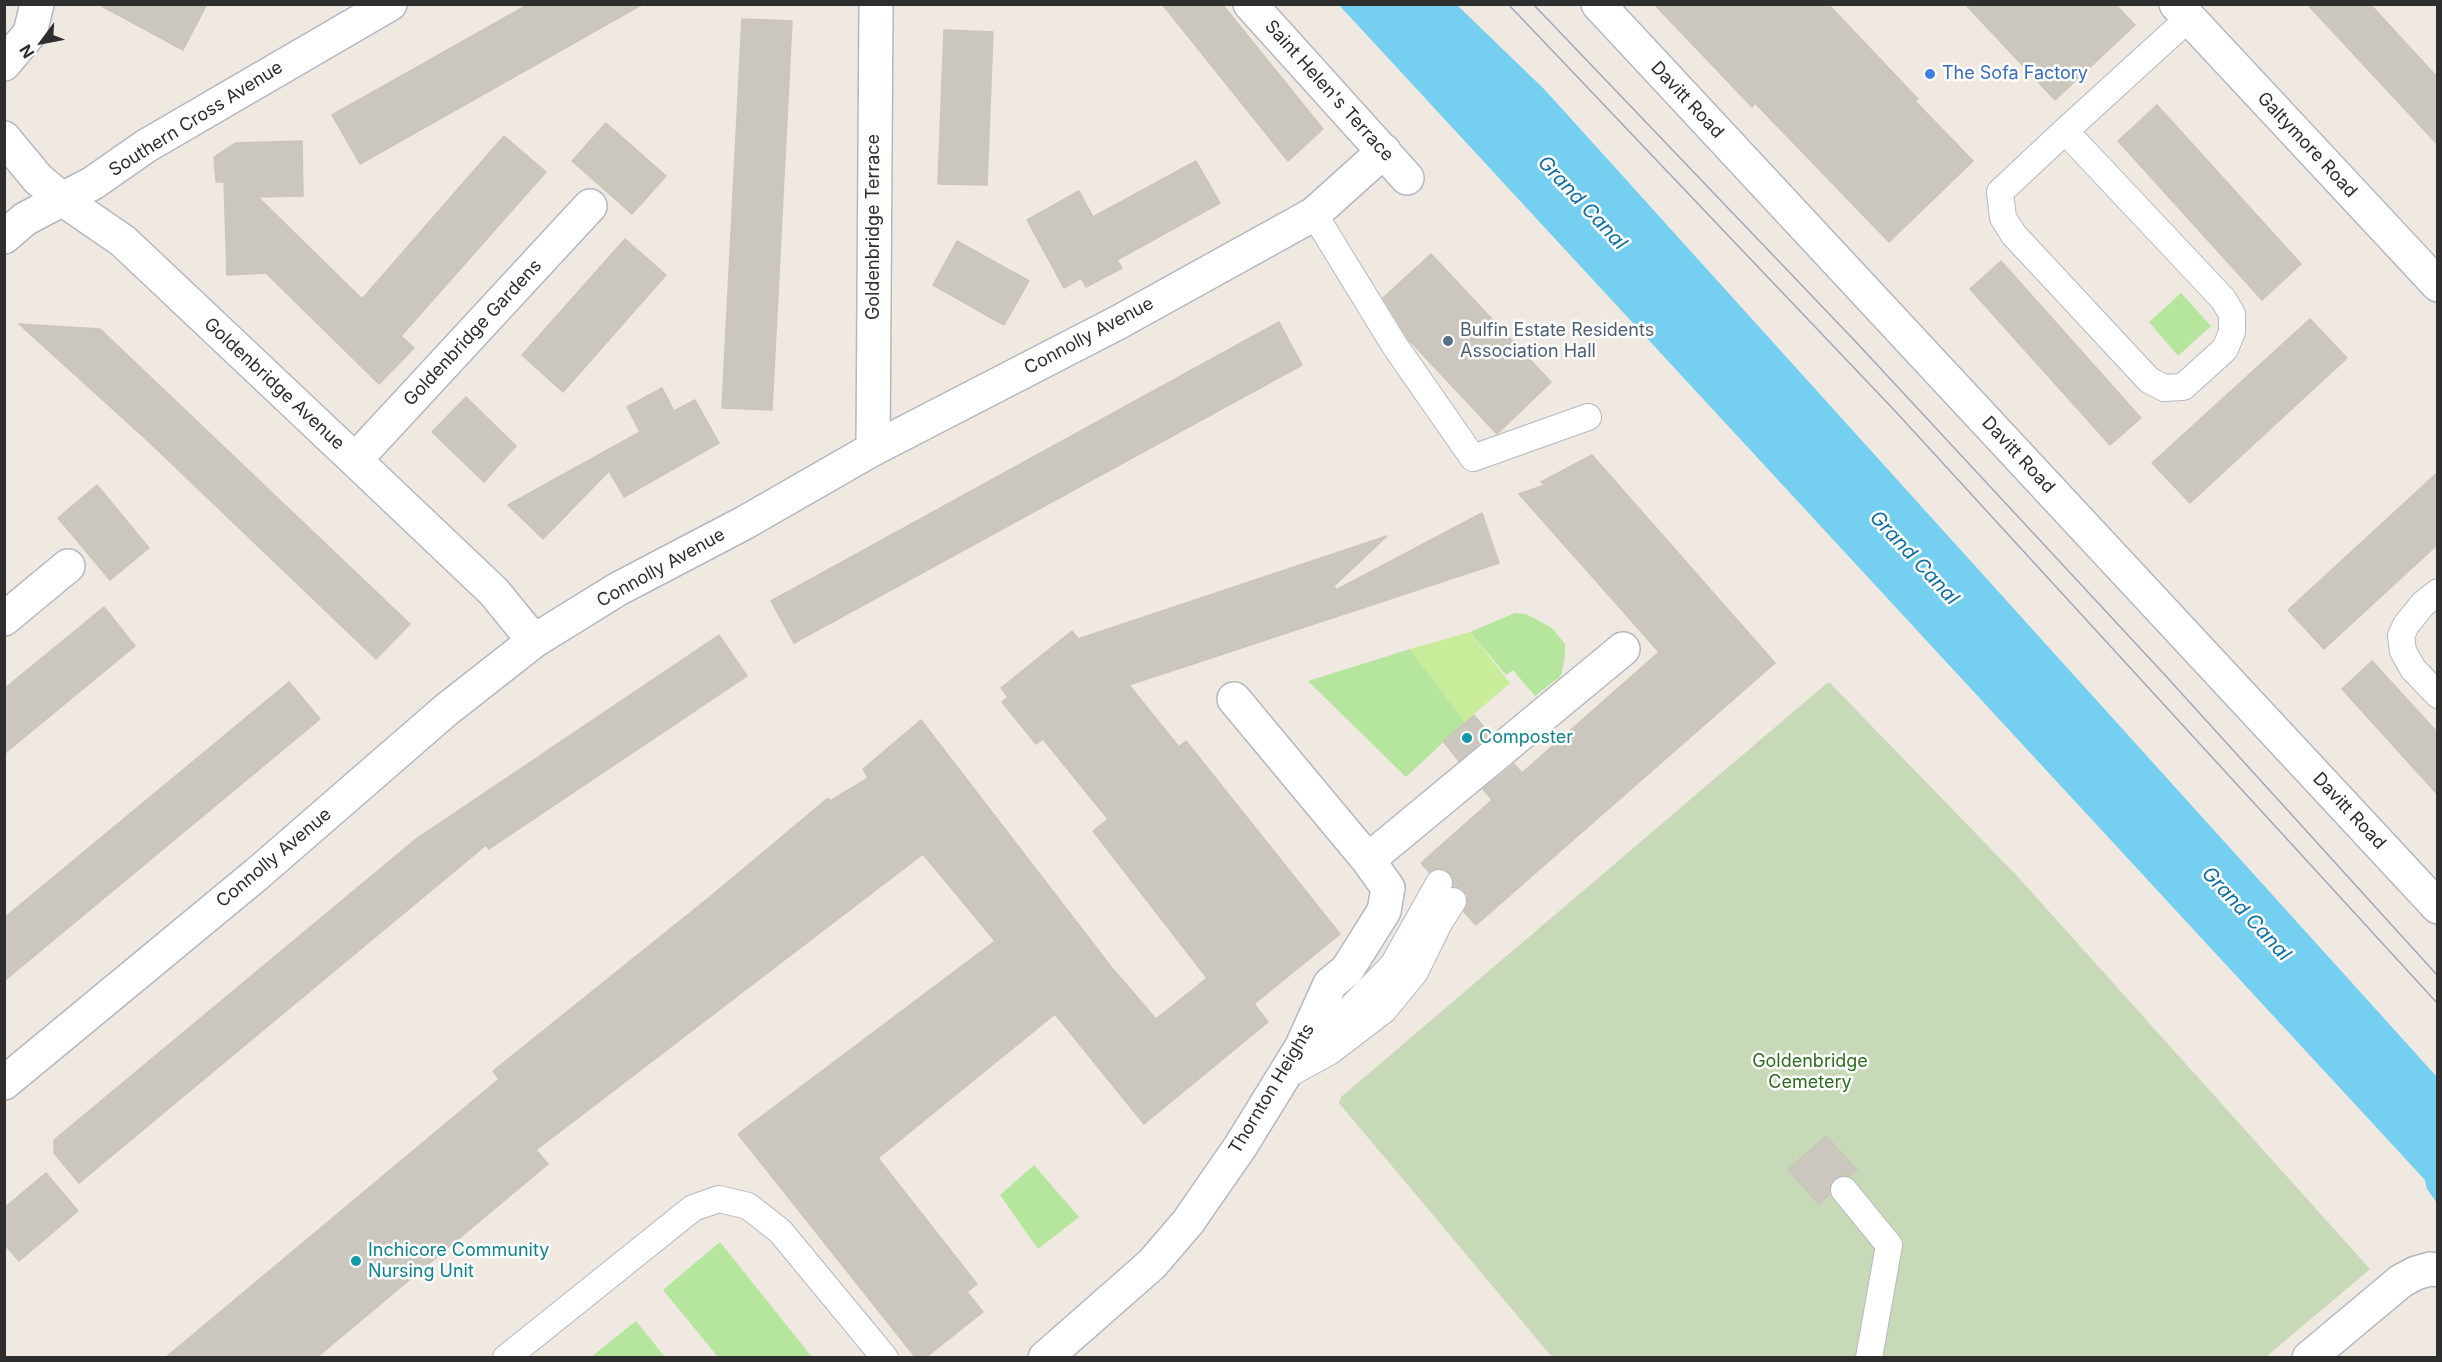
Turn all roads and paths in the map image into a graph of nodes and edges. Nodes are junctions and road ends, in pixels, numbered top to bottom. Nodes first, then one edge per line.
1 (38, 4) edge
2 (390, 4) edge
3 (876, 4) edge
4 (1250, 4) edge
5 (1598, 4) edge
6 (2182, 11) edge
7 (4, 63) edge
8 (2065, 131) junction
9 (4, 138) edge
10 (1384, 151) junction
11 (1407, 178) dead end
12 (62, 199) junction
13 (590, 206) dead end
14 (1314, 214) junction
15 (4, 237) edge
16 (2438, 285) edge
17 (1588, 417) dead end
18 (873, 449) junction
19 (356, 460) junction
20 (68, 566) dead end
21 (2438, 592) edge
22 (4, 619) edge
23 (534, 641) junction
24 (1623, 649) dead end
25 (2438, 695) edge
26 (1234, 699) dead end
27 (1368, 860) junction
28 (2438, 907) edge
29 (1301, 1048) junction
30 (1283, 1077) junction
31 (4, 1083) edge
32 (1844, 1190) dead end
33 (2434, 1270) edge
34 (507, 1358) edge
35 (885, 1358) edge
36 (1045, 1358) edge
37 (1869, 1358) edge
38 (2309, 1358) edge

1 - 7 street
2 - 12 street, Southern Cross Avenue
3 - 18 street, Goldenbridge Terrace
4 - 10 street, Saint Helen's Terrace
5 - 28 street, Davitt Road
6 - 8 lane
6 - 16 street, Galtymore Road
8 - 8 lane
9 - 12 street, Goldenbridge Avenue
10 - 11 street, Saint Helen's Terrace
10 - 14 street, Connolly Avenue
12 - 15 street, Southern Cross Avenue
12 - 19 street, Goldenbridge Avenue
13 - 19 street, Goldenbridge Gardens
14 - 17 lane
14 - 18 street, Connolly Avenue
18 - 23 street, Connolly Avenue
19 - 23 street, Goldenbridge Avenue
20 - 22 street
21 - 25 lane
23 - 31 street, Connolly Avenue
24 - 27 street
26 - 27 street, Thornton Heights
27 - 29 street, Thornton Heights
29 - 30 street, Thornton Heights
29 - 30 lane
30 - 36 street, Thornton Heights
32 - 37 lane
33 - 38 street
34 - 35 lane

